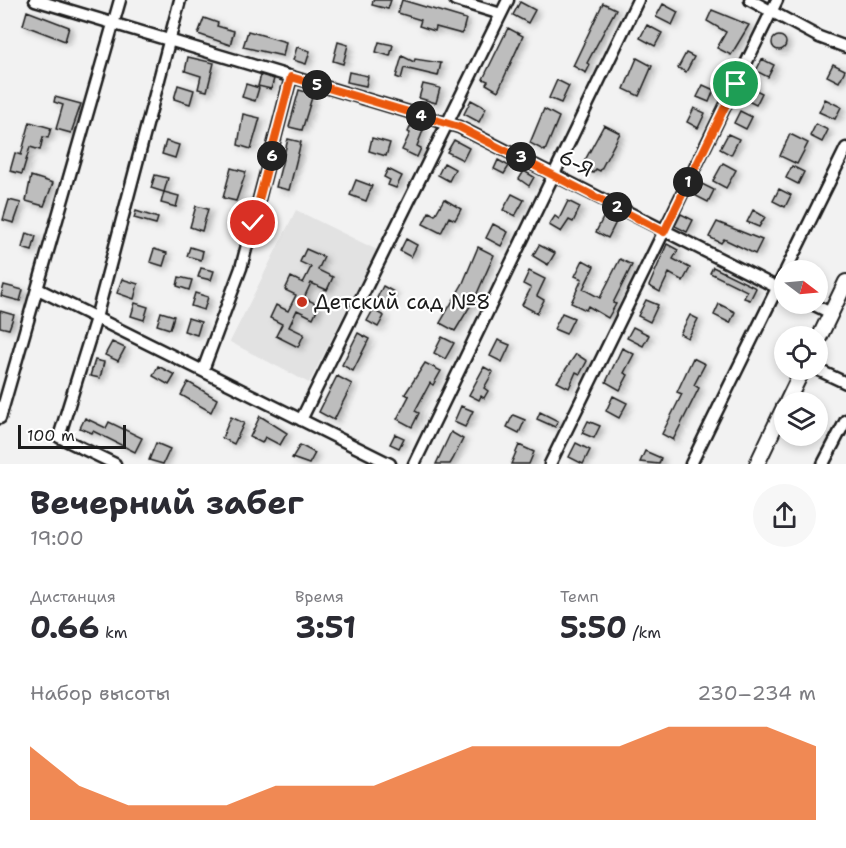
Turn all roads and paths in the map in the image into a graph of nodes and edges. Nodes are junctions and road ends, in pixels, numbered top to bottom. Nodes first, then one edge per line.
1 (35, 0) edge
2 (120, 0) edge
3 (180, 0) edge
4 (455, 0) edge
5 (508, 0) edge
6 (638, 0) edge
7 (750, 0) edge
8 (777, 0) edge
9 (772, 11) junction
10 (501, 14) junction
11 (114, 22) junction
12 (168, 41) junction
13 (846, 47) edge
14 (291, 77) junction
15 (448, 124) junction
16 (846, 148) edge
17 (554, 174) junction
18 (664, 232) junction
19 (791, 260) edge
20 (846, 282) edge
21 (774, 286) edge
22 (38, 289) junction
23 (774, 303) edge
24 (828, 312) edge
25 (831, 313) junction
26 (96, 318) junction
27 (825, 326) edge
28 (203, 370) junction
29 (828, 375) edge
30 (846, 383) edge
31 (0, 414) edge
32 (301, 420) junction
33 (846, 420) edge
34 (774, 428) edge
35 (115, 464) edge
36 (390, 464) edge
37 (414, 464) edge
38 (550, 464) edge
39 (691, 464) edge
40 (757, 464) edge
41 (823, 464) edge

1 - 11 street, 6-Я
2 - 11 street
3 - 12 street
4 - 10 street
5 - 10 street
6 - 17 street
7 - 9 street
8 - 9 street
9 - 13 street
9 - 18 street
10 - 15 street
11 - 12 street, 6-Я
11 - 22 street
12 - 14 street, 6-Я
12 - 26 street
14 - 15 street, 6-Я
14 - 28 street
15 - 17 street, 6-Я
15 - 32 street
16 - 19 street
17 - 18 street, 6-Я
17 - 37 street
18 - 21 street, 6-Я
18 - 38 street
20 - 25 main road
22 - 26 street
22 - 31 street
23 - 39 street
24 - 25 street
25 - 27 main road
26 - 28 street
26 - 35 street
28 - 32 street
29 - 30 street
32 - 36 street
33 - 41 street
34 - 40 main road

